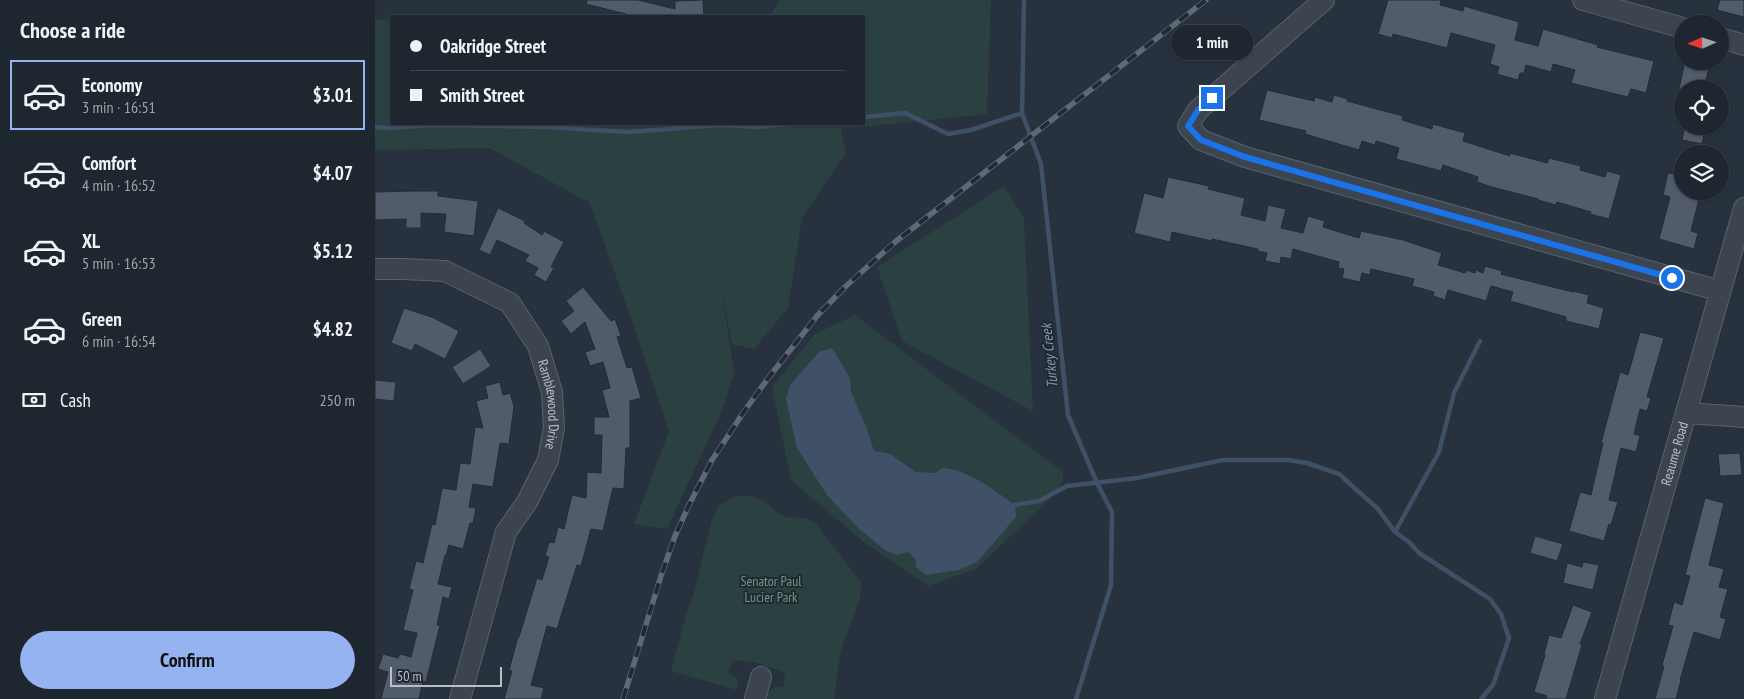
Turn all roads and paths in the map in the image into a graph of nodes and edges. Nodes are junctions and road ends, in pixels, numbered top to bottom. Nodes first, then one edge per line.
1 (1324, 0) edge
2 (1583, 0) edge
3 (1674, 25) edge
4 (1729, 41) edge
5 (1744, 45) edge
6 (1744, 208) edge
7 (375, 269) edge
8 (1720, 291) junction
9 (1687, 414) junction
10 (1744, 417) edge
11 (761, 677) dead end
12 (460, 699) edge
13 (755, 699) edge
14 (1605, 699) edge

1 - 8 street
2 - 3 street
4 - 5 street
6 - 8 street, Reaume Road
7 - 12 street, Ramblewood Drive
8 - 9 street, Reaume Road
9 - 10 street
9 - 14 street, Reaume Road
11 - 13 street

